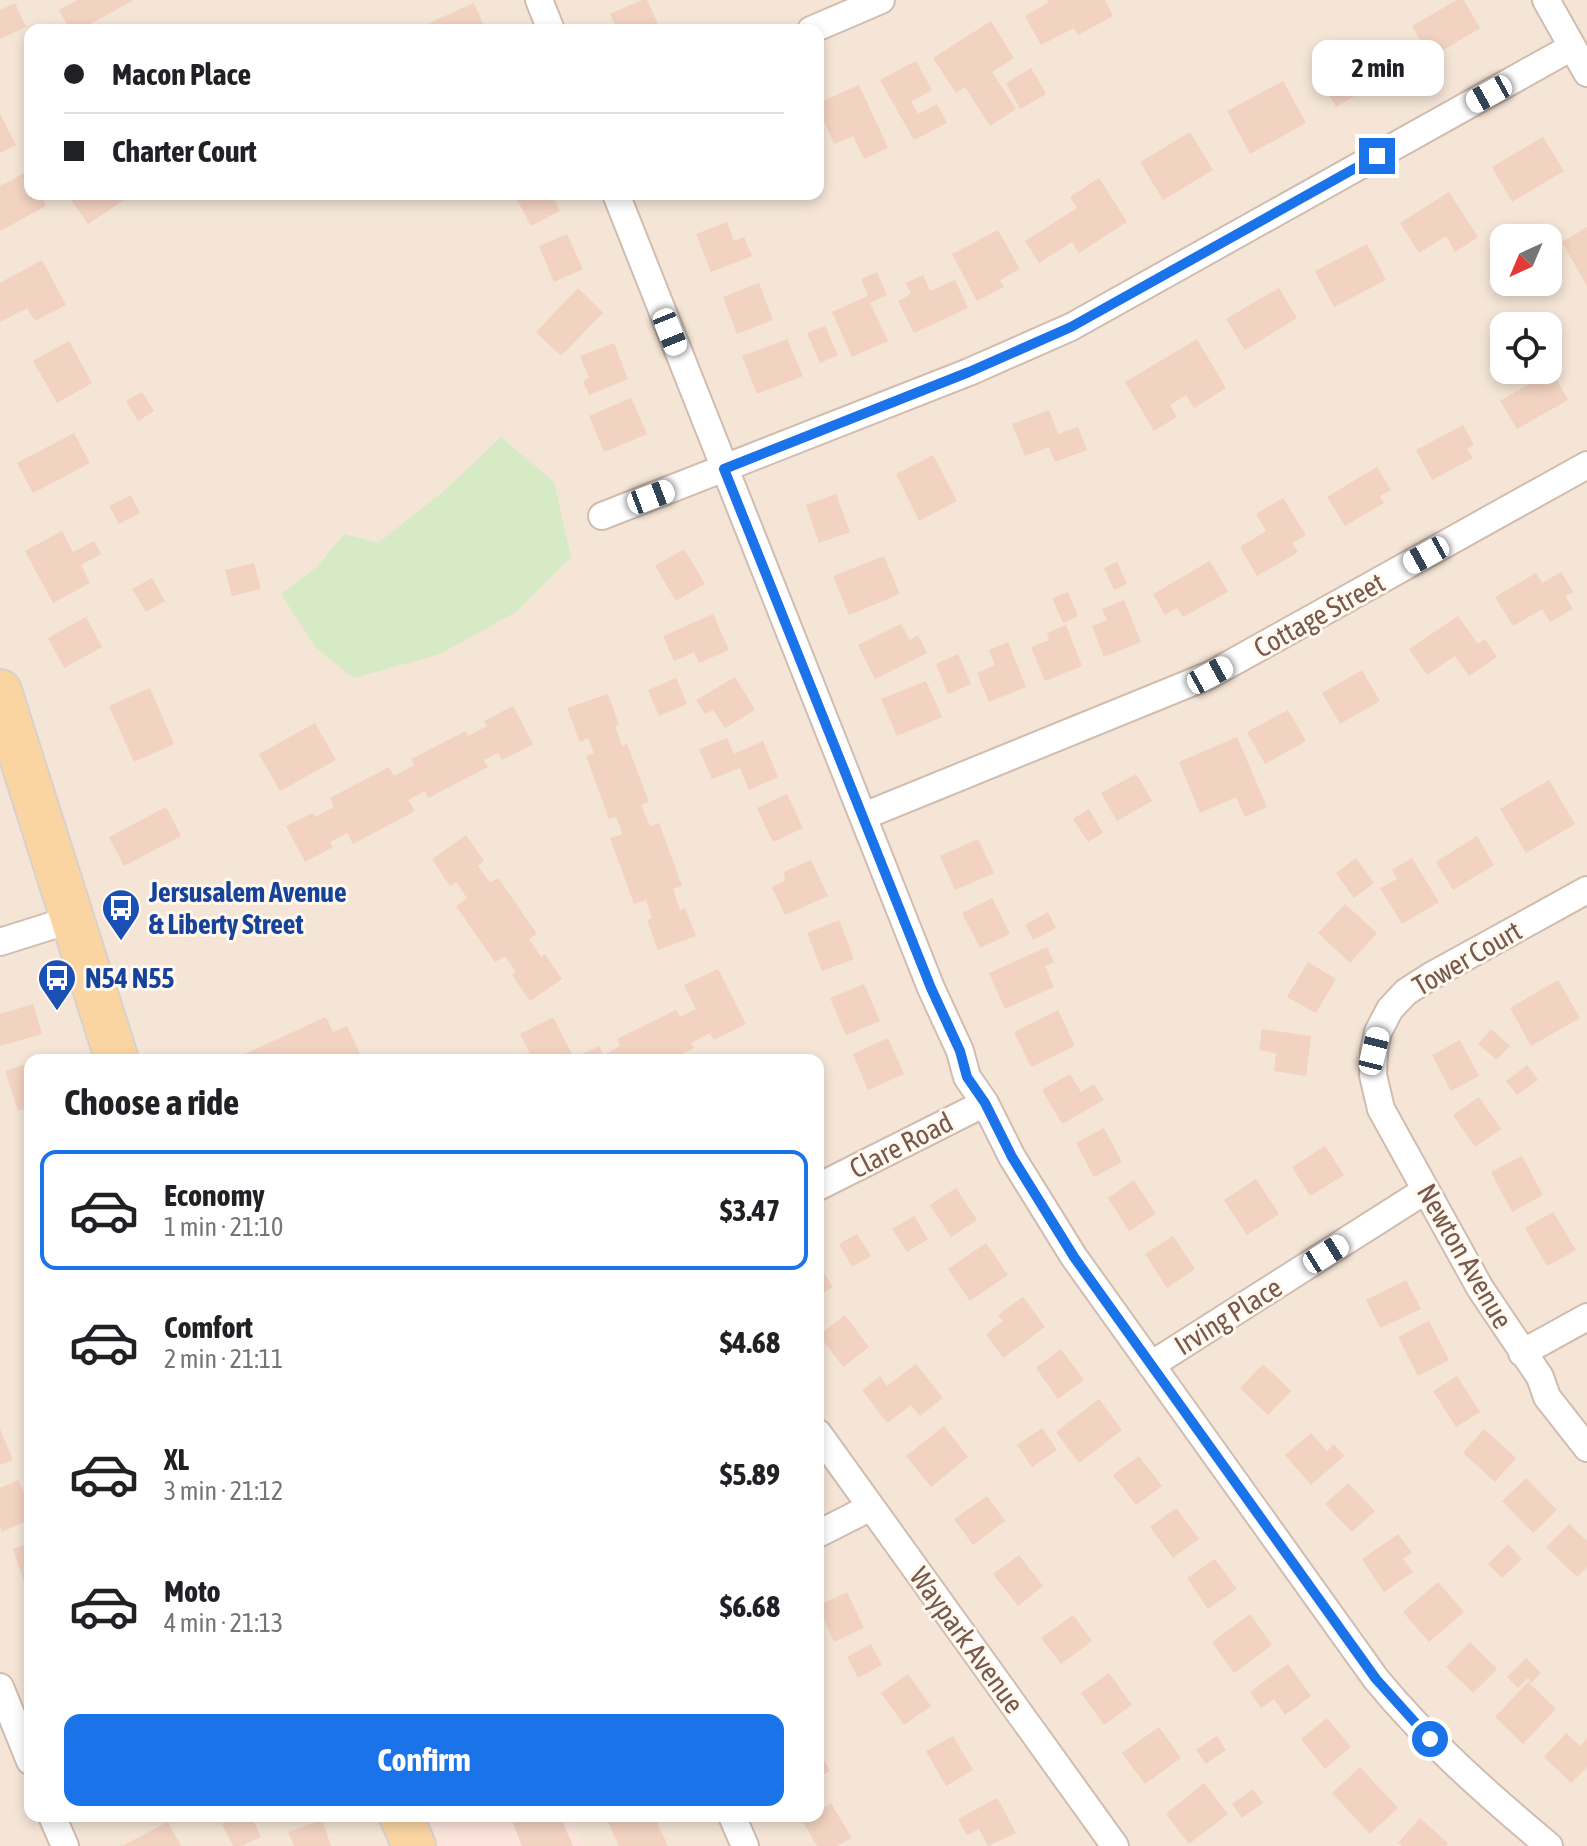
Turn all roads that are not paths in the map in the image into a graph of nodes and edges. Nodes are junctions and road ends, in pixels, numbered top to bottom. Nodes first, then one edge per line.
1 (539, 0) edge
2 (1546, 0) edge
3 (876, 1) edge
4 (549, 24) edge
5 (824, 24) edge
6 (1572, 47) junction
7 (1587, 73) edge
8 (618, 200) edge
9 (1587, 465) edge
10 (724, 469) junction
11 (602, 516) dead end
12 (0, 691) edge
13 (864, 816) junction
14 (1587, 890) edge
15 (73, 919) junction
16 (0, 942) edge
17 (1374, 1051) joint
18 (115, 1054) edge
19 (985, 1103) junction
20 (824, 1184) edge
21 (1426, 1190) junction
22 (1587, 1317) edge
23 (1522, 1353) junction
24 (1151, 1365) junction
25 (824, 1441) edge
26 (1587, 1448) edge
27 (871, 1507) junction
28 (824, 1531) edge
29 (0, 1687) edge
30 (24, 1746) edge
31 (55, 1822) edge
32 (404, 1822) edge
33 (735, 1822) edge
34 (65, 1846) edge
35 (414, 1846) edge
36 (745, 1846) edge
37 (1115, 1846) edge
38 (1549, 1846) edge

1 - 4 street
2 - 6 street
3 - 5 street
6 - 7 street
6 - 10 street
8 - 10 street
9 - 13 street, Cottage Street
10 - 11 street
10 - 13 street
12 - 15 main road
13 - 19 street
14 - 17 street, Tower Court
15 - 16 street
15 - 18 main road
17 - 21 street, Newton Avenue
19 - 20 street, Clare Road
19 - 24 street
21 - 23 street, Newton Avenue
21 - 24 street, Irving Place
22 - 23 street
23 - 26 street, Newton Avenue
24 - 38 street
25 - 27 street, Waypark Avenue
27 - 28 street
27 - 37 street, Waypark Avenue
29 - 30 street
31 - 34 street
32 - 35 main road
33 - 36 street

